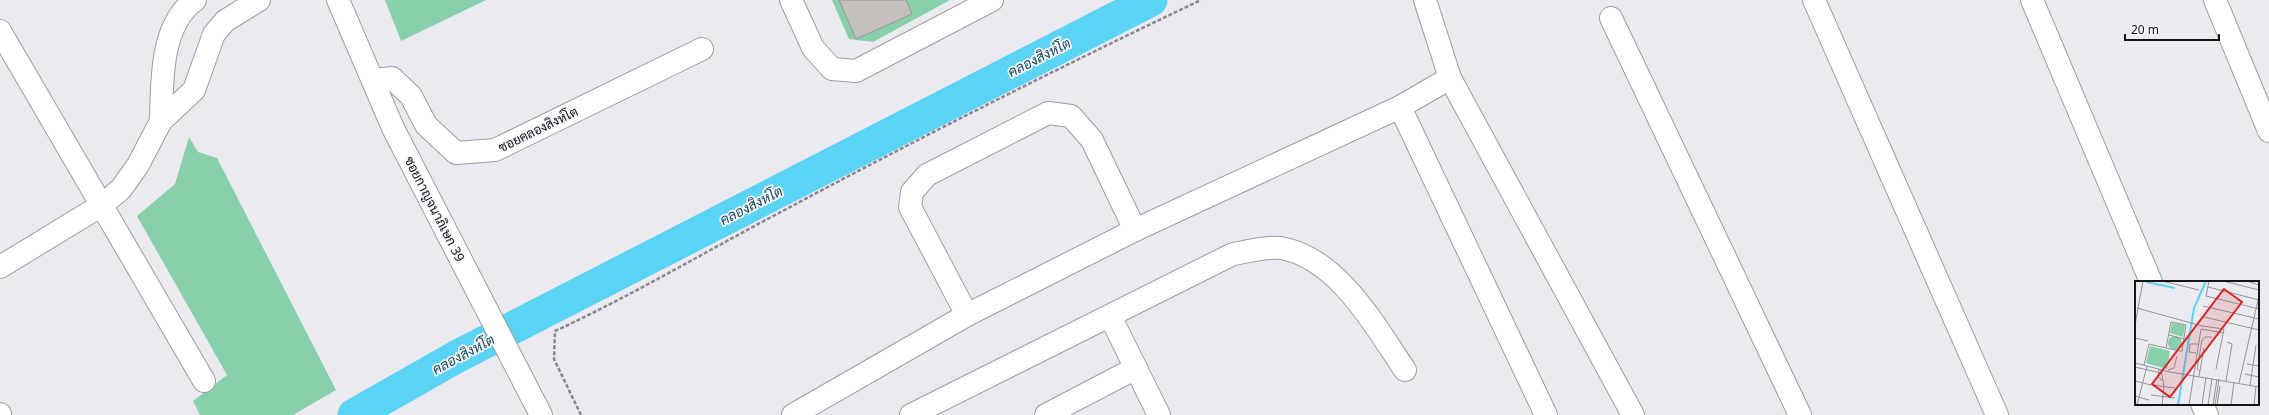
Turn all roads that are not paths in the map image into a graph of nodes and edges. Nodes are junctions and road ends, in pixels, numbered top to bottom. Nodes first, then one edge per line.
1 (194, 0) edge
2 (258, 0) edge
3 (338, 0) edge
4 (791, 0) edge
5 (992, 0) edge
6 (1425, 0) edge
7 (1814, 0) edge
8 (2032, 0) edge
9 (2214, 0) edge
10 (1611, 18) dead end
11 (0, 31) edge
12 (702, 49) dead end
13 (1450, 78) junction
14 (372, 80) junction
15 (1400, 107) junction
16 (161, 121) junction
17 (2269, 131) edge
18 (102, 205) junction
19 (1135, 230) junction
20 (0, 267) edge
21 (2151, 281) edge
22 (966, 315) junction
23 (1110, 316) junction
24 (1136, 368) junction
25 (1405, 370) dead end
26 (204, 381) dead end
27 (2202, 405) edge
28 (540, 415) edge
29 (793, 415) edge
30 (911, 415) edge
31 (1046, 415) edge
32 (1159, 415) edge
33 (1546, 415) edge
34 (1633, 415) edge
35 (1800, 415) edge
36 (1997, 415) edge
37 (2207, 415) edge

1 - 16 street
2 - 16 street
3 - 14 street, ซอยกาญจนาภิเษก 39
4 - 5 street
6 - 13 street
7 - 36 street
8 - 21 street
9 - 17 street
10 - 35 street
11 - 18 street
12 - 14 street, ซอยคลองสิงห์โต
13 - 15 street
13 - 34 street
14 - 28 street, ซอยกาญจนาภิเษก 39
15 - 19 street
15 - 33 street
16 - 18 street
18 - 20 street
18 - 26 street
19 - 22 street
19 - 22 street
22 - 29 street
23 - 24 street
23 - 25 street
23 - 30 street
24 - 31 street
24 - 32 street
27 - 37 street

